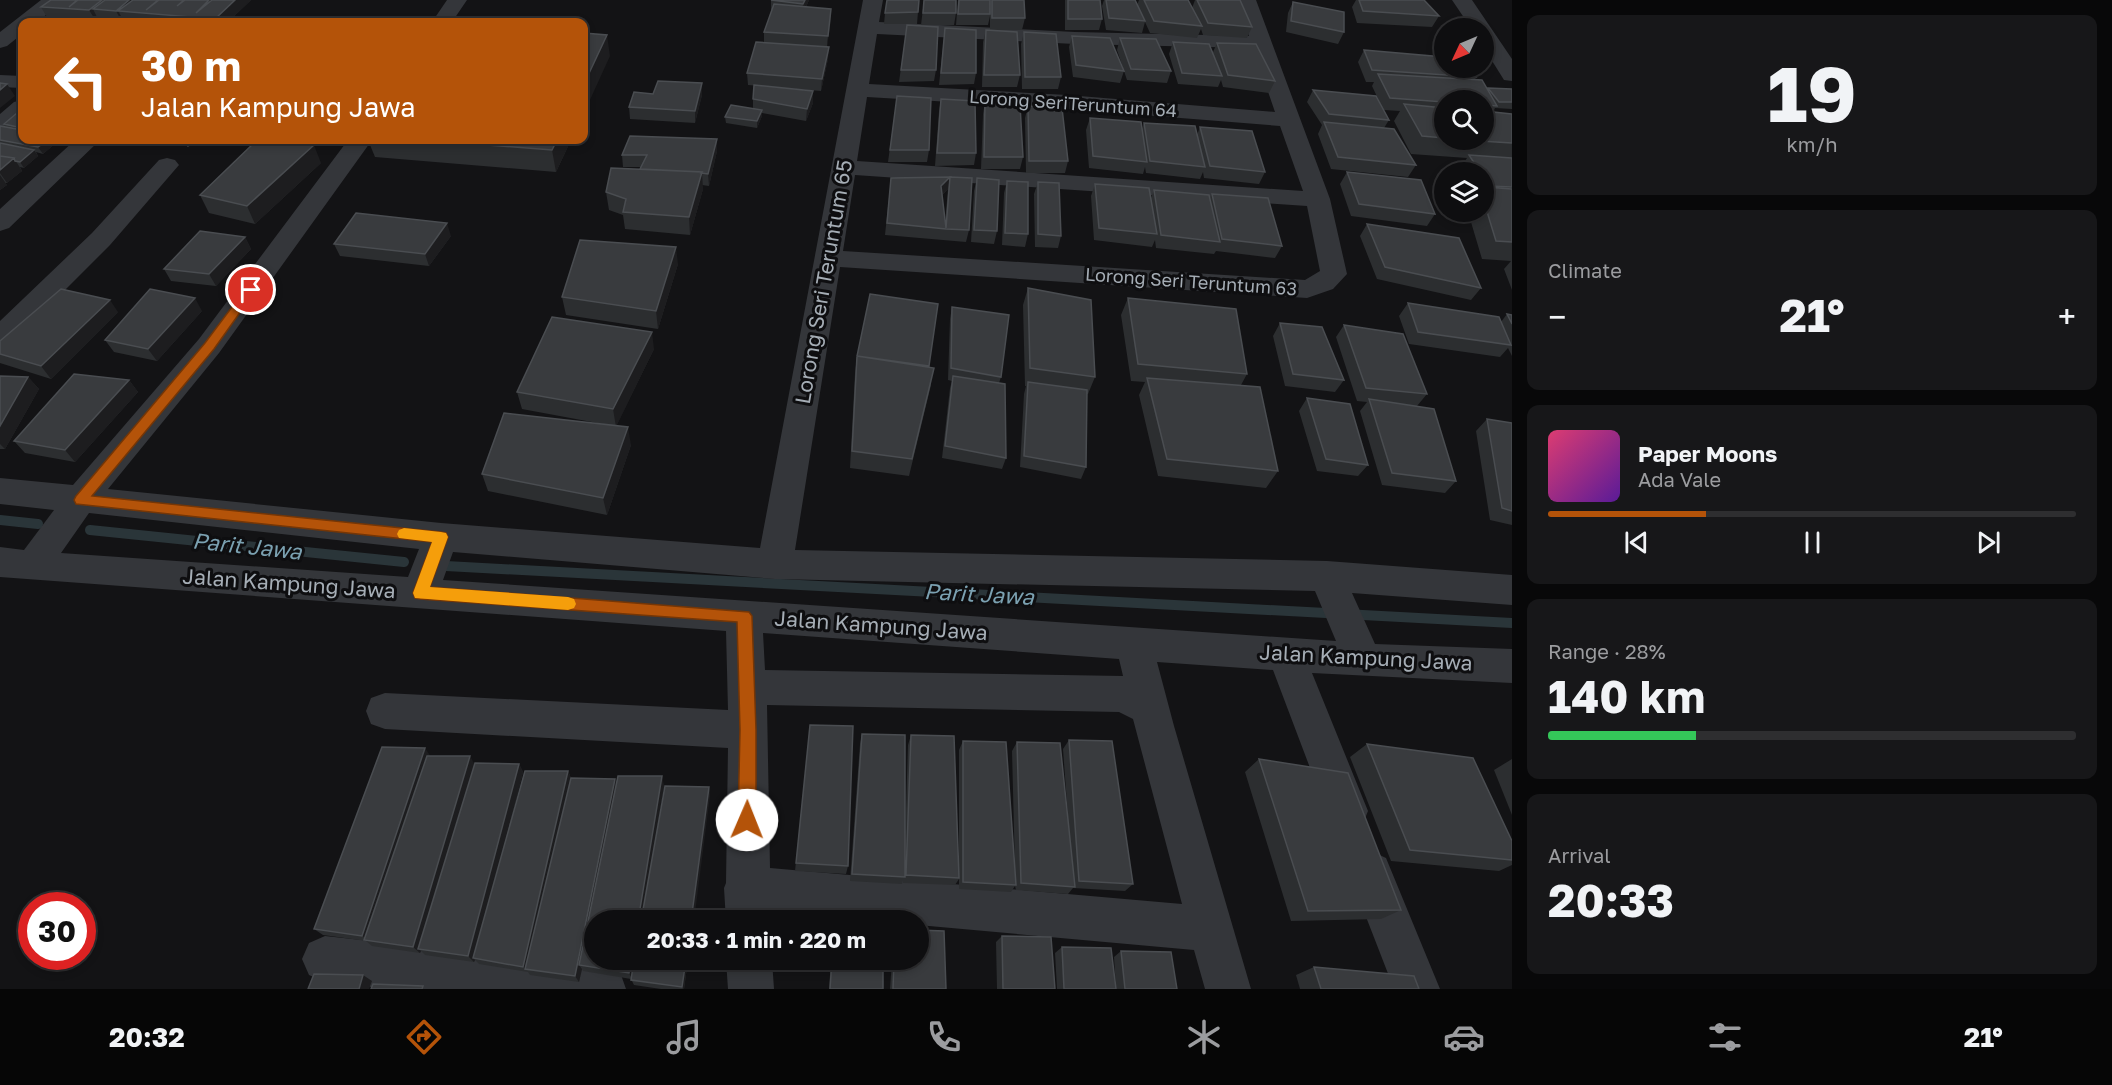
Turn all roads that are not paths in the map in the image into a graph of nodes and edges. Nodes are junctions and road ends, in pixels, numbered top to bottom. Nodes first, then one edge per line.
1 (53, 0) edge
2 (457, 0) edge
3 (873, 0) edge
4 (1246, 0) edge
5 (1462, 0) edge
6 (31, 18) edge
7 (445, 18) edge
8 (1474, 18) edge
9 (868, 28) junction
10 (18, 29) edge
11 (0, 42) edge
12 (1261, 42) junction
13 (1494, 48) edge
14 (1512, 75) edge
15 (0, 81) edge
16 (18, 82) edge
17 (857, 90) junction
18 (18, 110) edge
19 (1289, 120) junction
20 (0, 126) edge
21 (84, 144) edge
22 (357, 144) edge
23 (167, 165) dead end
24 (843, 168) junction
25 (1318, 199) junction
26 (0, 223) edge
27 (827, 258) junction
28 (0, 338) edge
29 (0, 491) edge
30 (80, 500) junction
31 (441, 537) junction
32 (16, 564) edge
33 (775, 564) junction
34 (1327, 576) junction
35 (1512, 590) edge
36 (420, 593) junction
37 (744, 616) junction
38 (1134, 644) junction
39 (1356, 645) junction
40 (1284, 654) junction
41 (1512, 666) edge
42 (747, 687) junction
43 (1150, 709) junction
44 (385, 711) dead end
45 (748, 730) junction
46 (747, 905) edge
47 (1212, 929) junction
48 (325, 959) dead end
49 (750, 970) edge
50 (603, 989) edge
51 (751, 989) edge
52 (1228, 989) edge
53 (1417, 989) edge

1 - 6 street
2 - 7 street
3 - 9 street, Lorong Seri Teruntum 65
4 - 12 street, Lorong Seri Teruntum 63
5 - 8 street
9 - 12 street
9 - 17 street, Lorong Seri Teruntum 65
10 - 11 street
12 - 19 street, Lorong Seri Teruntum 63
13 - 14 street
15 - 16 street
17 - 19 street, Lorong SeriTeruntum 64
17 - 24 street, Lorong Seri Teruntum 65
18 - 20 street
19 - 25 street, Lorong Seri Teruntum 63
21 - 26 street
22 - 30 street
23 - 28 street
24 - 25 street
24 - 27 street, Lorong Seri Teruntum 65
25 - 27 street, Lorong Seri Teruntum 63
27 - 33 street, Lorong Seri Teruntum 65
29 - 30 street
30 - 31 street
30 - 32 street
31 - 33 street
31 - 36 street
32 - 36 street, Jalan Kampung Jawa
33 - 34 street
34 - 35 street
34 - 39 street
36 - 37 street, Jalan Kampung Jawa
37 - 38 street, Jalan Kampung Jawa
37 - 42 street
38 - 40 street, Jalan Kampung Jawa
38 - 43 street
39 - 40 street, Jalan Kampung Jawa
39 - 41 street, Jalan Kampung Jawa
40 - 53 street
42 - 43 street
42 - 45 street
43 - 47 street
44 - 45 street
45 - 46 street
46 - 47 street
47 - 52 street
48 - 50 street
49 - 51 street

